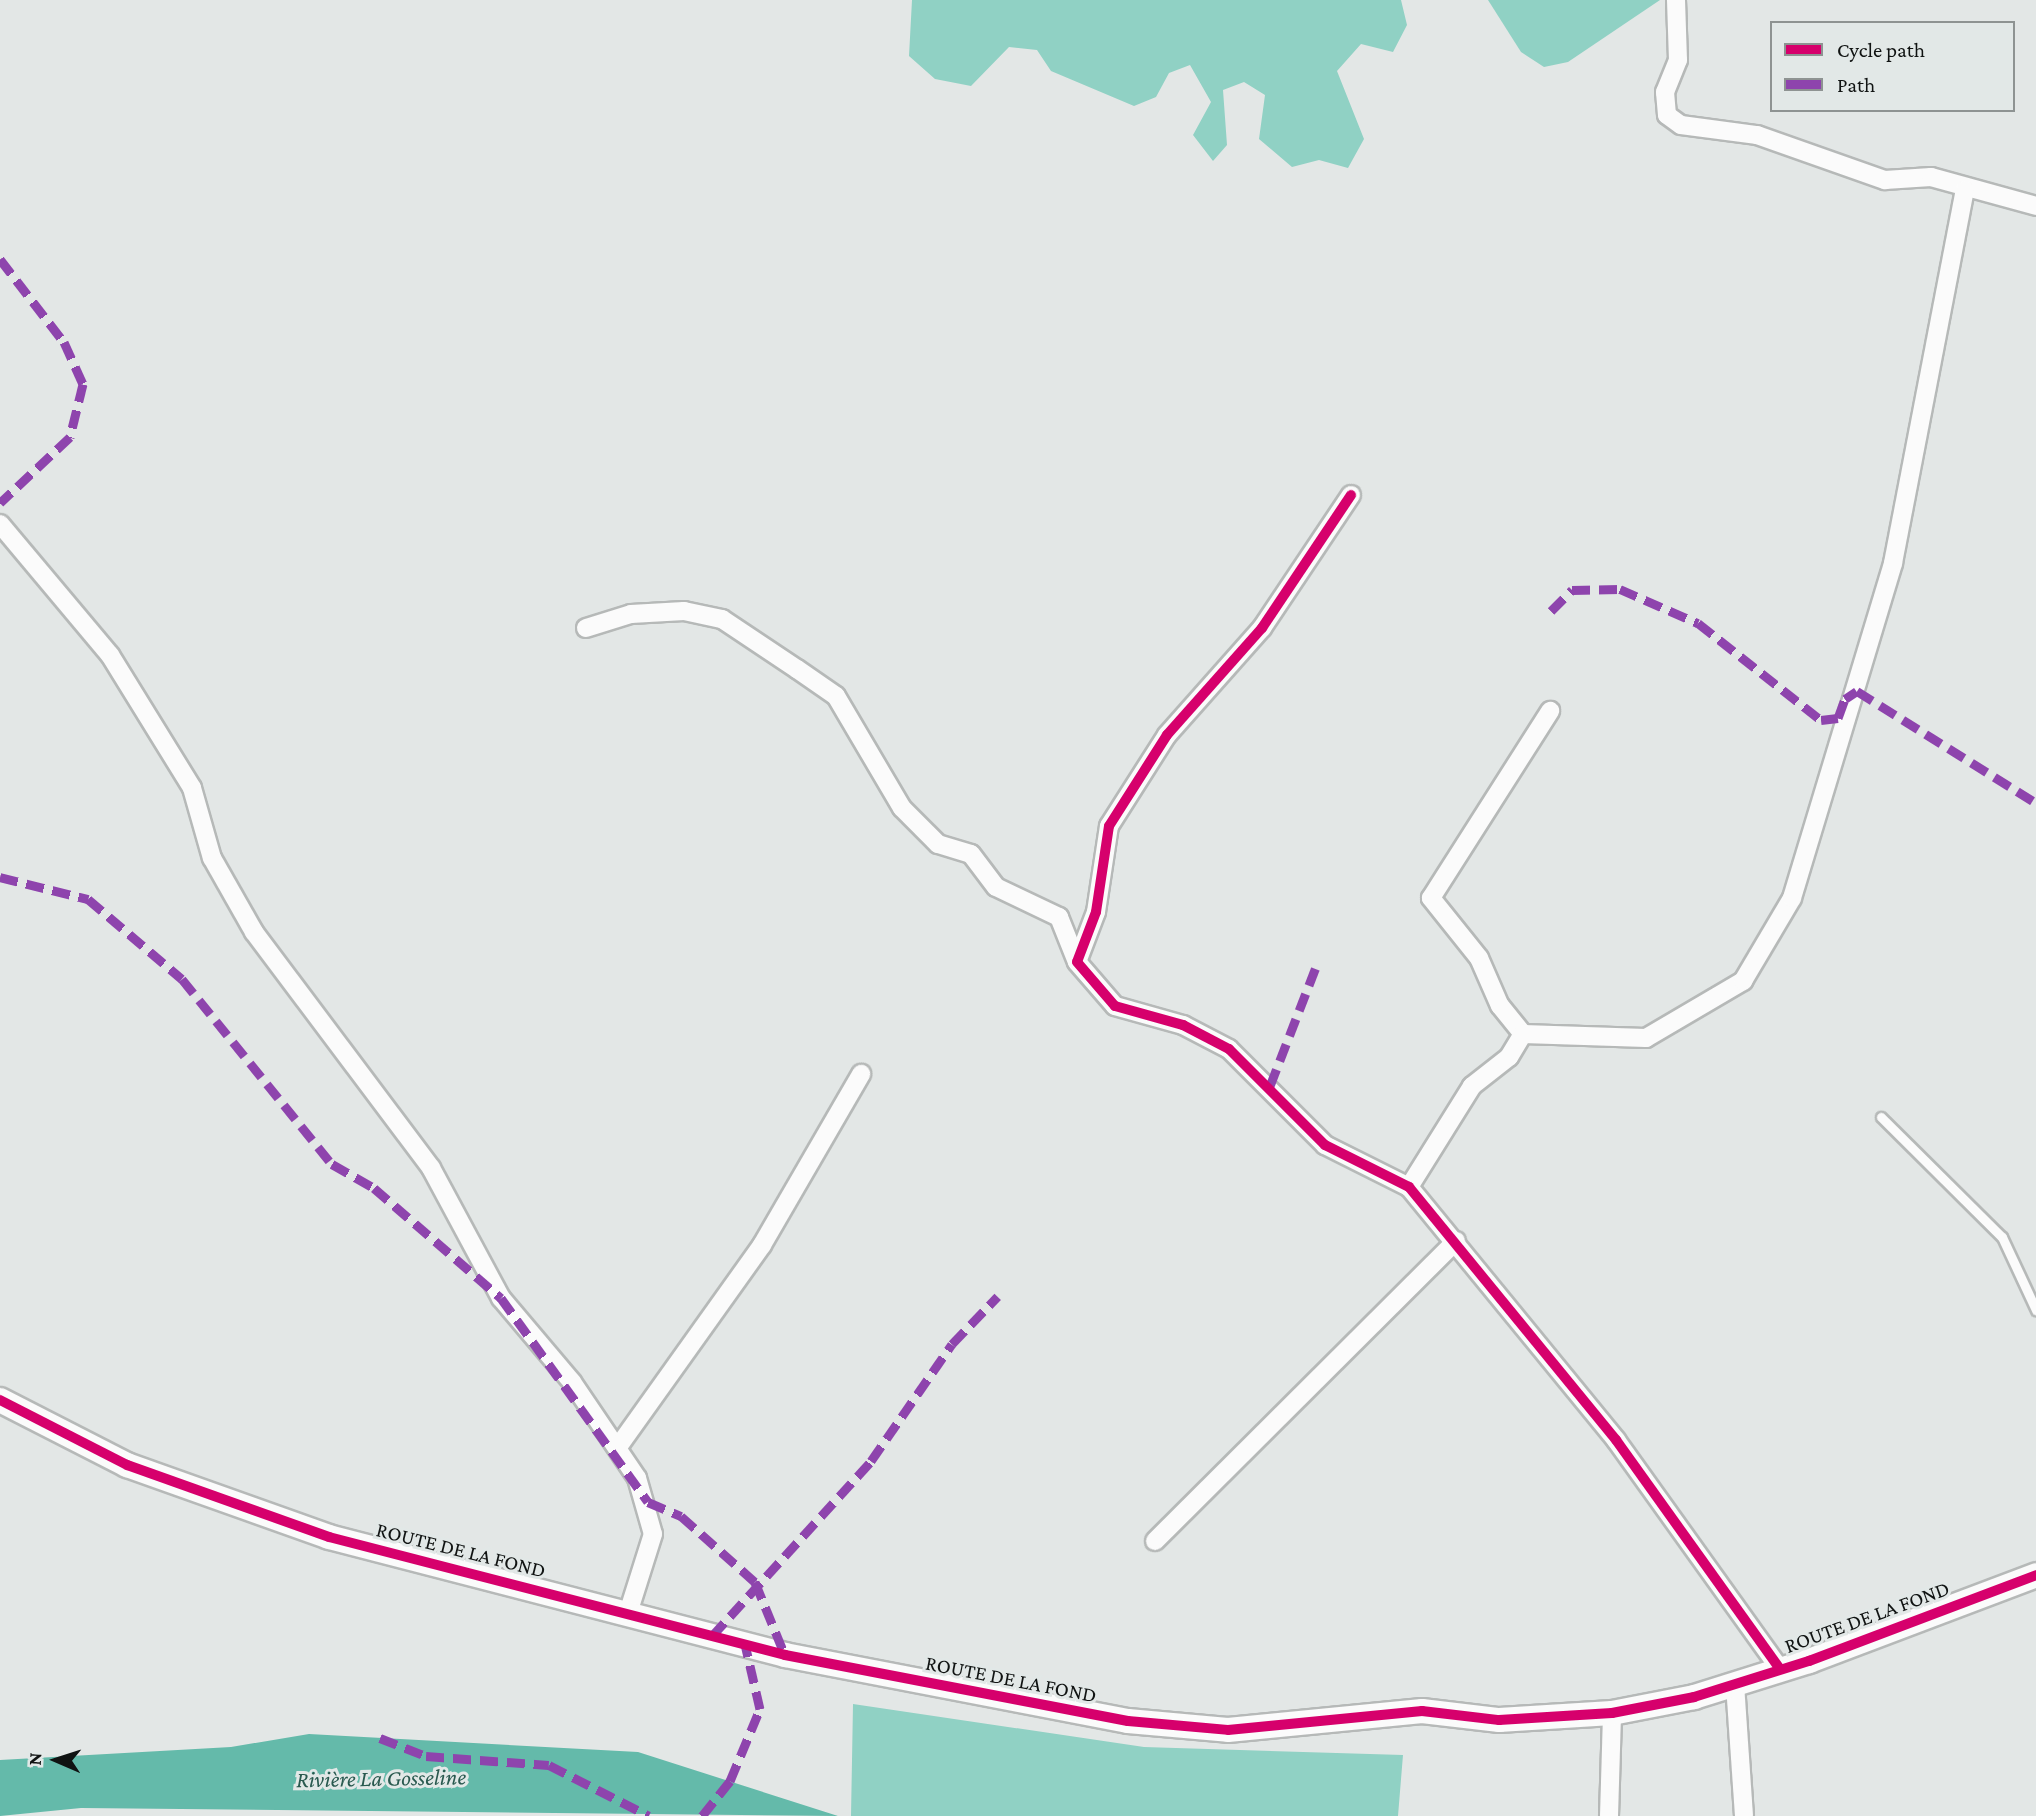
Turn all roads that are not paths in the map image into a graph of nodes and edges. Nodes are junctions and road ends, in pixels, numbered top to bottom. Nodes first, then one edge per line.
1 (1676, 0) edge
2 (1965, 190) junction
3 (2036, 206) edge
4 (1351, 495) dead end
5 (0, 524) edge
6 (586, 628) dead end
7 (1550, 711) dead end
8 (1077, 962) junction
9 (1523, 1034) junction
10 (862, 1074) dead end
11 (1881, 1117) dead end
12 (1409, 1187) junction
13 (1456, 1241) junction
14 (2036, 1310) edge
15 (0, 1400) edge
16 (618, 1447) junction
17 (1155, 1541) dead end
18 (2036, 1575) edge
19 (629, 1610) junction
20 (1779, 1668) junction
21 (1735, 1684) junction
22 (1612, 1713) junction
23 (1609, 1816) edge
24 (1744, 1816) edge

1 - 2 street
2 - 3 street
2 - 9 street
4 - 8 street
5 - 16 street
6 - 8 street
7 - 9 street
8 - 12 street
9 - 12 street
10 - 16 street
11 - 14 lane
12 - 13 street
13 - 17 street
13 - 20 street
15 - 19 street, ROUTE DE LA FOND
16 - 19 street
18 - 20 street, ROUTE DE LA FOND
19 - 22 street, ROUTE DE LA FOND
20 - 21 street, ROUTE DE LA FOND
21 - 22 street, ROUTE DE LA FOND
21 - 24 street
22 - 23 street

